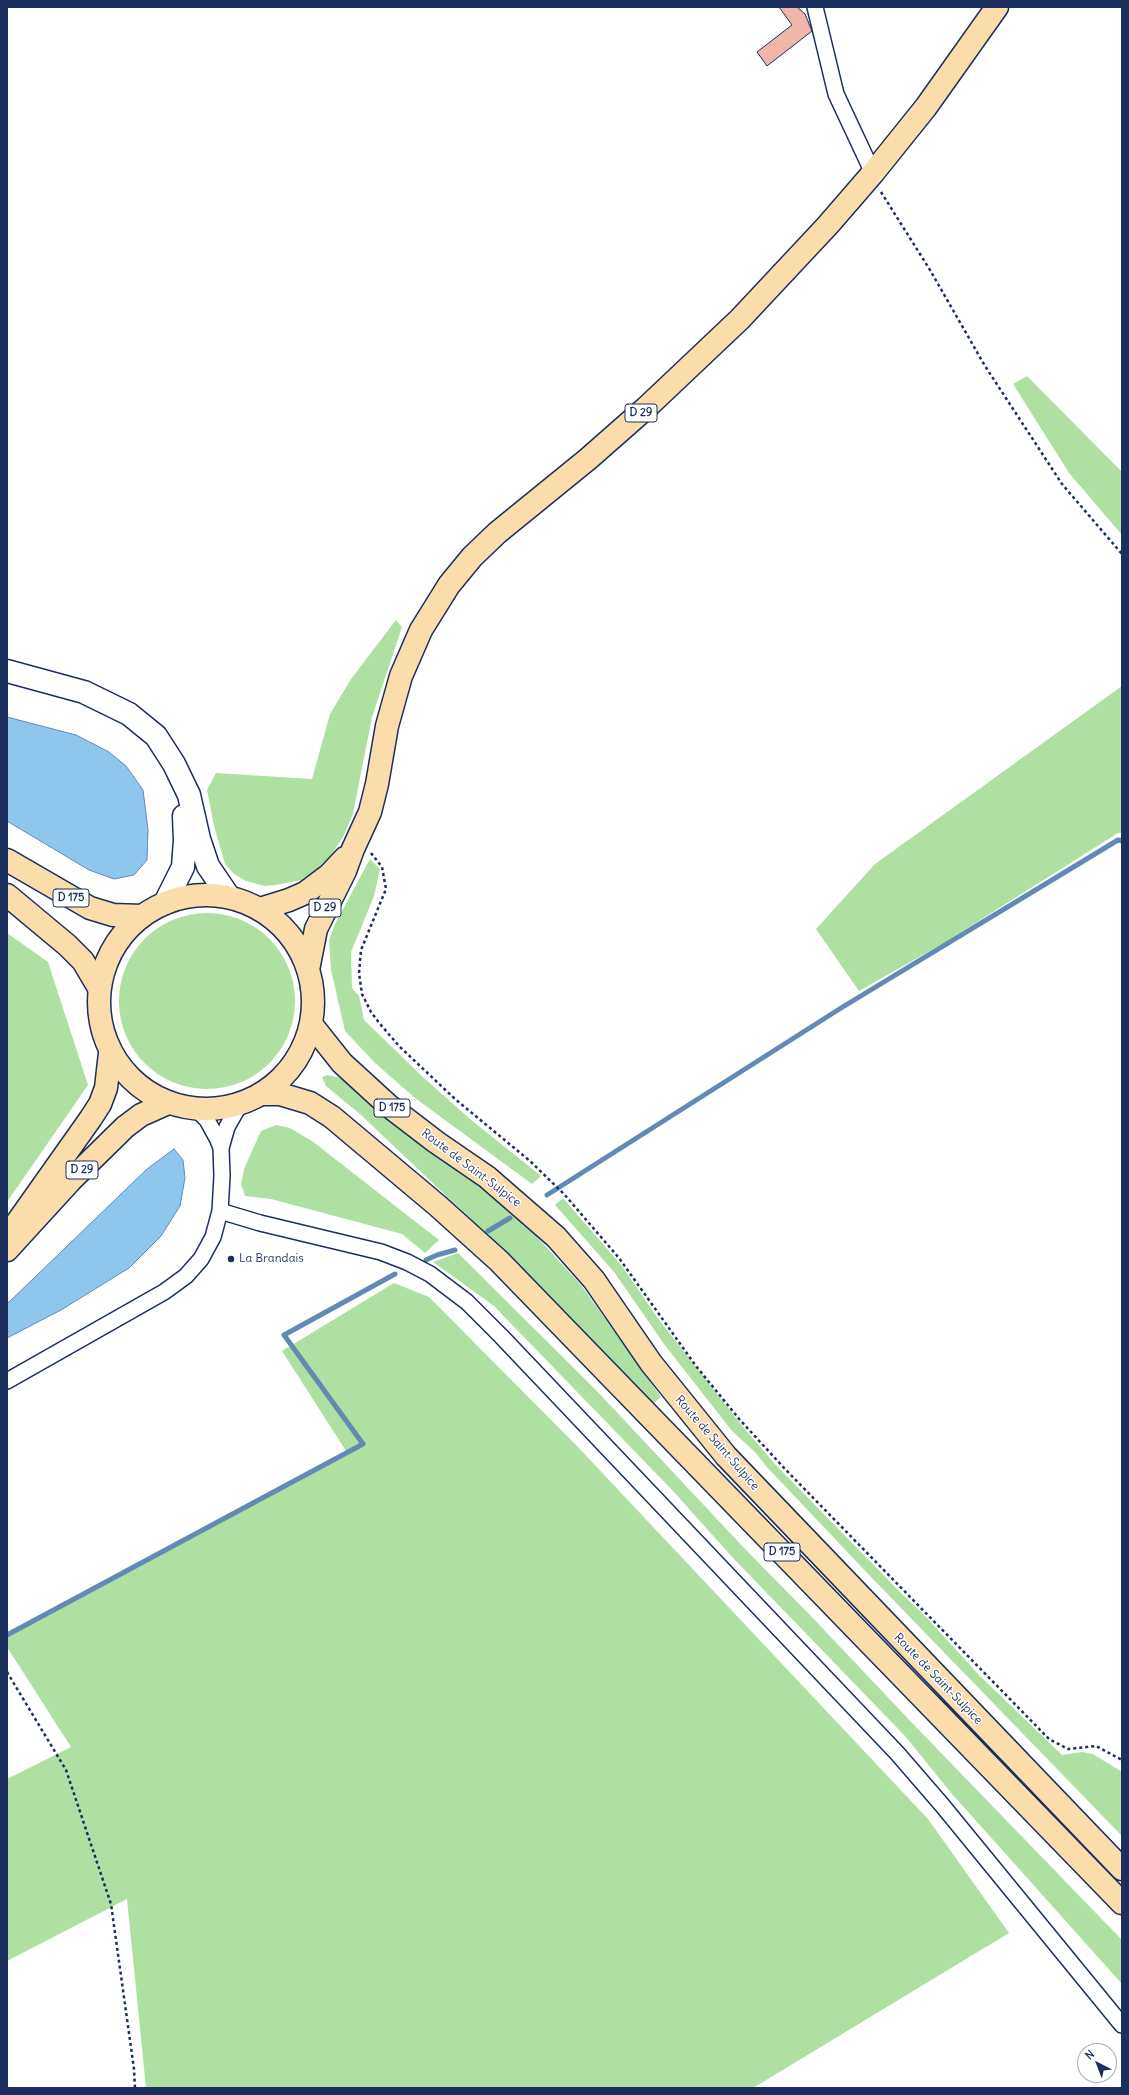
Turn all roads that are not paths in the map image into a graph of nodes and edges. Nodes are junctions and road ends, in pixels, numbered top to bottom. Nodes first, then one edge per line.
1 (815, 7) edge
2 (997, 7) edge
3 (873, 173) junction
4 (7, 671) edge
5 (174, 764) junction
6 (355, 845) junction
7 (7, 860) edge
8 (7, 895) edge
9 (228, 897) junction
10 (165, 903) junction
11 (260, 909) junction
12 (142, 916) junction
13 (308, 970) junction
14 (99, 988) junction
15 (311, 1024) junction
16 (110, 1053) junction
17 (262, 1094) junction
18 (168, 1103) junction
19 (240, 1104) junction
20 (197, 1110) junction
21 (221, 1148) junction
22 (220, 1211) junction
23 (7, 1235) edge
24 (7, 1250) edge
25 (7, 1381) edge
26 (1122, 1869) edge
27 (1122, 1903) edge
28 (1122, 2025) edge

1 - 3 street
2 - 3 main road, D 29
3 - 6 main road, D 29
4 - 5 street
5 - 9 street
5 - 10 street
6 - 11 main road, D 29
6 - 13 main road, D 29
7 - 12 main road, D 175
8 - 14 main road
9 - 10 main road
9 - 11 main road
10 - 12 main road
11 - 13 main road
12 - 14 main road
13 - 15 main road
14 - 16 main road
15 - 17 main road
15 - 26 main road, Route de Saint-Sulpice / D 175
16 - 18 main road
16 - 23 main road, D 29
17 - 19 main road
17 - 27 main road, D 175
18 - 20 main road
18 - 24 main road, D 29
19 - 20 main road
19 - 21 street
20 - 21 street
21 - 22 street
22 - 25 street
22 - 28 street

